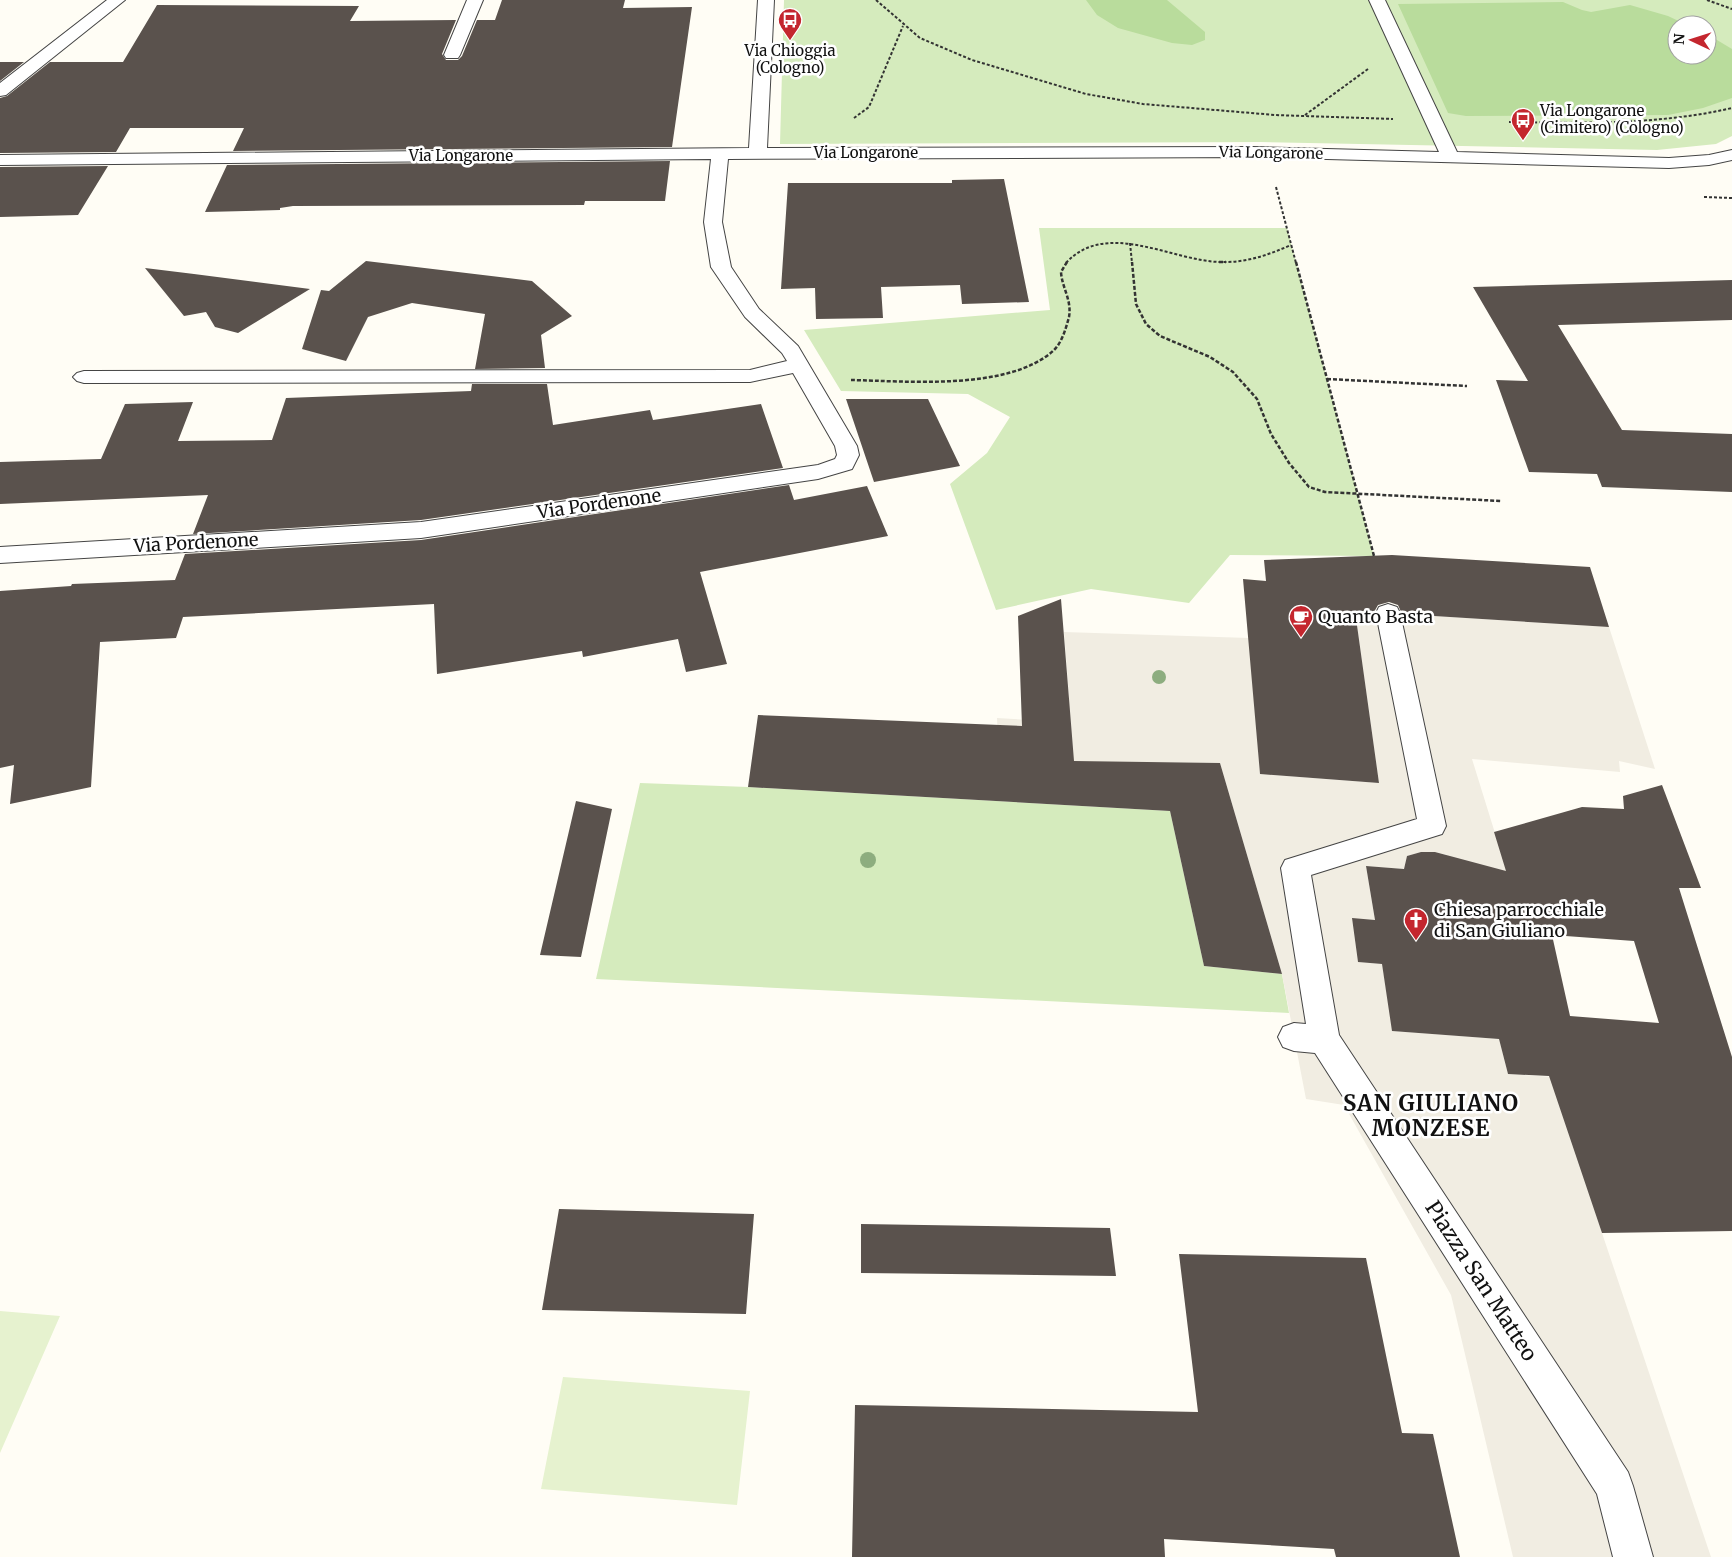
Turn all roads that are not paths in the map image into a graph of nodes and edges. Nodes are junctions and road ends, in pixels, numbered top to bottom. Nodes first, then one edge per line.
1 (117, 0) edge
2 (475, 0) edge
3 (766, 0) edge
4 (1377, 0) edge
5 (452, 55) dead end
6 (0, 91) edge
7 (758, 153) junction
8 (720, 154) junction
9 (1732, 155) edge
10 (1450, 157) junction
11 (0, 160) edge
12 (804, 372) junction
13 (84, 376) dead end
14 (0, 555) edge
15 (1388, 613) dead end
16 (1633, 1557) edge

1 - 6 street
2 - 5 street
3 - 7 street
4 - 10 street
7 - 8 street, Via Longarone
7 - 10 street, Via Longarone
8 - 11 street, Via Longarone
8 - 12 street, Via Pordenone
9 - 10 street, Via Longarone
12 - 13 street
12 - 14 street, Via Pordenone
15 - 16 street, Piazza San Matteo

